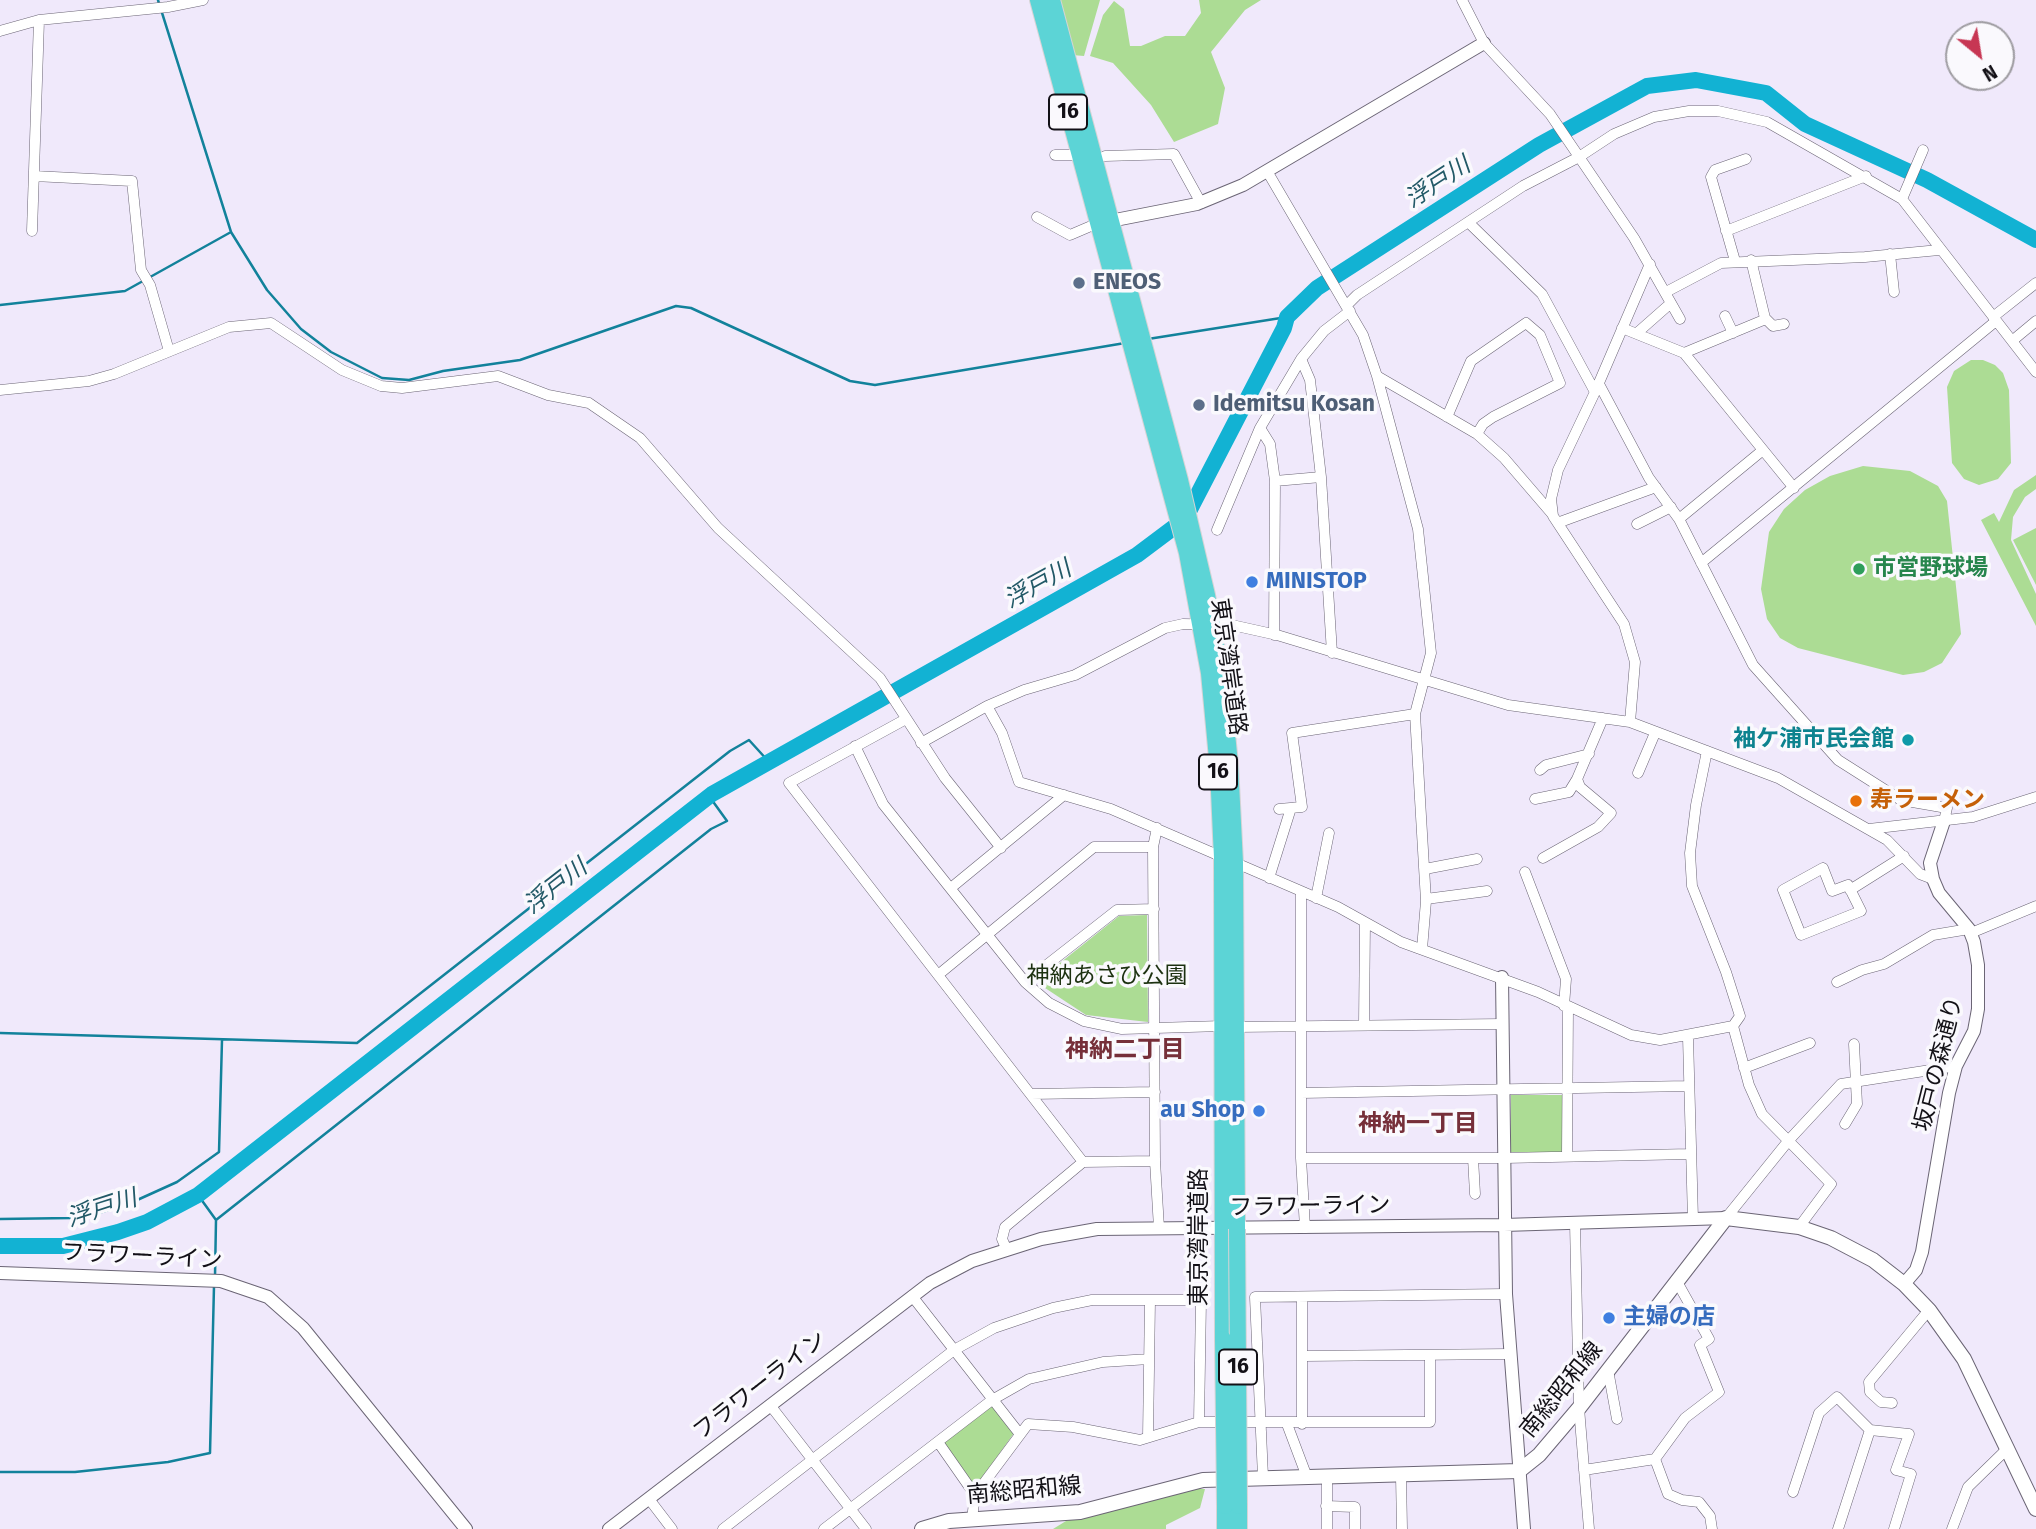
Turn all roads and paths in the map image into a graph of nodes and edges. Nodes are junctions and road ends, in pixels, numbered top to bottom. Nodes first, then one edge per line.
1 (203, 0) edge
2 (1038, 0) edge
3 (1052, 0) edge
4 (1462, 0) edge
5 (39, 20) junction
6 (0, 30) edge
7 (1484, 43) junction
8 (1923, 150) dead end
9 (1055, 155) dead end
10 (1072, 155) dead end
11 (1105, 156) dead end
12 (1579, 157) junction
13 (1746, 159) dead end
14 (1267, 171) junction
15 (34, 176) junction
16 (1866, 176) junction
17 (1902, 199) junction
18 (1201, 203) junction
19 (1037, 217) dead end
20 (1105, 222) junction
21 (1468, 222) junction
22 (32, 231) dead end
23 (1727, 231) junction
24 (1939, 250) junction
25 (1890, 254) junction
26 (1751, 260) junction
27 (1735, 261) junction
28 (1650, 264) junction
29 (2036, 283) edge
30 (1666, 292) junction
31 (1894, 292) dead end
32 (1671, 303) junction
33 (1349, 308) junction
34 (1725, 316) dead end
35 (1680, 319) dead end
36 (1766, 319) junction
37 (1994, 319) junction
38 (1784, 324) dead end
39 (2035, 325) edge
40 (1622, 328) junction
41 (1637, 333) junction
42 (1733, 333) junction
43 (2012, 341) junction
44 (169, 351) junction
45 (1684, 354) junction
46 (1301, 359) junction
47 (2036, 372) edge
48 (1377, 376) junction
49 (1597, 388) junction
50 (0, 390) edge
51 (1447, 417) junction
52 (1260, 428) junction
53 (1476, 434) junction
54 (1763, 450) junction
55 (1321, 477) junction
56 (1275, 481) junction
57 (1656, 487) junction
58 (1794, 488) junction
59 (1671, 507) junction
60 (1557, 519) junction
61 (1679, 519) junction
62 (1637, 523) dead end
63 (1217, 530) dead end
64 (1701, 563) junction
65 (1206, 623) junction
66 (1274, 635) junction
67 (1332, 653) junction
68 (1423, 681) junction
69 (986, 706) junction
70 (1415, 714) junction
71 (904, 716) junction
72 (1603, 718) junction
73 (1630, 722) junction
74 (1655, 733) junction
75 (921, 743) junction
76 (855, 746) junction
77 (1707, 751) junction
78 (1589, 754) junction
79 (1540, 770) dead end
80 (1638, 773) dead end
81 (1577, 779) junction
82 (1064, 795) junction
83 (2036, 797) edge
84 (1535, 799) dead end
85 (1291, 808) junction
86 (1279, 809) dead end
87 (1944, 821) junction
88 (1157, 828) junction
89 (1869, 829) junction
90 (1329, 834) dead end
91 (1153, 847) junction
92 (1000, 848) junction
93 (1904, 856) junction
94 (1543, 858) dead end
95 (1477, 859) dead end
96 (1228, 860) junction
97 (1425, 869) junction
98 (1525, 872) dead end
99 (1269, 878) junction
100 (1933, 879) junction
101 (952, 887) junction
102 (1850, 890) junction
103 (1486, 891) dead end
104 (1301, 892) junction
105 (1316, 898) junction
106 (1426, 899) junction
107 (2036, 906) edge
108 (1154, 909) junction
109 (1365, 922) junction
110 (1970, 931) junction
111 (988, 936) junction
112 (1422, 949) junction
113 (938, 975) junction
114 (1502, 977) junction
115 (1026, 982) junction
116 (1837, 982) dead end
117 (1566, 1007) junction
118 (1364, 1024) junction
119 (1503, 1024) junction
120 (1301, 1025) junction
121 (1229, 1026) junction
122 (1732, 1026) junction
123 (1154, 1030) junction
124 (1688, 1037) junction
125 (1810, 1043) dead end
126 (1854, 1044) dead end
127 (1955, 1066) junction
128 (1744, 1068) junction
129 (1857, 1079) junction
130 (1688, 1086) junction
131 (1568, 1090) junction
132 (1503, 1091) junction
133 (1155, 1092) junction
134 (1301, 1093) junction
135 (1031, 1094) junction
136 (1845, 1124) dead end
137 (1789, 1140) junction
138 (1689, 1154) junction
139 (1567, 1156) junction
140 (1301, 1158) junction
141 (1473, 1158) junction
142 (1505, 1158) junction
143 (1155, 1161) junction
144 (1083, 1162) junction
145 (1475, 1194) dead end
146 (1726, 1218) junction
147 (1692, 1220) junction
148 (1575, 1223) junction
149 (1504, 1225) junction
150 (1799, 1227) junction
151 (1159, 1228) junction
152 (1305, 1228) junction
153 (1229, 1229) junction
154 (1006, 1248) junction
155 (0, 1273) edge
156 (1676, 1280) junction
157 (1904, 1284) junction
158 (1506, 1294) junction
159 (912, 1296) junction
160 (1302, 1297) junction
161 (1150, 1300) junction
162 (1929, 1310) junction
163 (954, 1350) junction
164 (1510, 1354) junction
165 (1304, 1356) junction
166 (1430, 1356) junction
167 (1149, 1359) junction
168 (1608, 1370) junction
169 (992, 1400) junction
170 (1892, 1403) dead end
171 (770, 1405) junction
172 (1579, 1408) junction
173 (1617, 1419) dead end
174 (1199, 1422) junction
175 (1259, 1422) junction
176 (1287, 1424) junction
177 (1302, 1424) junction
178 (1870, 1430) junction
179 (1019, 1433) junction
180 (1148, 1437) junction
181 (938, 1442) junction
182 (2008, 1448) junction
183 (812, 1459) junction
184 (1655, 1459) junction
185 (1584, 1470) junction
186 (1519, 1471) junction
187 (1401, 1476) junction
188 (1263, 1477) junction
189 (1307, 1477) junction
190 (1327, 1477) junction
191 (1793, 1492) dead end
192 (975, 1495) junction
193 (649, 1499) junction
194 (1232, 1506) junction
195 (1326, 1506) junction
196 (850, 1508) junction
197 (2036, 1509) edge
198 (972, 1519) junction
199 (466, 1529) edge
200 (610, 1529) edge
201 (672, 1529) edge
202 (723, 1529) edge
203 (824, 1529) edge
204 (866, 1529) edge
205 (922, 1529) edge
206 (1225, 1529) edge
207 (1239, 1529) edge
208 (1326, 1529) edge
209 (1355, 1529) edge
210 (1402, 1529) edge
211 (1524, 1529) edge
212 (1589, 1529) edge
213 (1712, 1529) edge
214 (1838, 1529) edge
215 (1894, 1529) edge
216 (1952, 1529) edge

1 - 5 street
2 - 20 highway, 東京湾岸道路 / 16
3 - 20 highway, 東京湾岸道路 / 16
4 - 7 street
5 - 6 street
5 - 15 street
7 - 12 street
7 - 14 street
8 - 17 street
9 - 10 street
11 - 18 street
12 - 16 street
12 - 21 street
12 - 28 street
13 - 23 street
14 - 18 street
14 - 33 street
15 - 22 street
15 - 44 street
16 - 17 street
16 - 23 street
17 - 24 street
18 - 20 street
19 - 20 street
20 - 65 highway, 東京湾岸道路 / 16
21 - 33 street
21 - 49 street
23 - 27 street
24 - 25 street
24 - 37 street
25 - 26 street
25 - 31 street
26 - 27 street
26 - 36 street
27 - 30 street
28 - 30 street
28 - 40 street
29 - 37 street
30 - 32 street
32 - 35 street
32 - 41 street
33 - 46 street
33 - 48 street
34 - 42 street
36 - 38 street
36 - 42 street
37 - 43 street
37 - 58 street
39 - 43 street
40 - 41 street
40 - 49 street
41 - 45 street
42 - 45 street
43 - 47 street
44 - 50 street
44 - 71 street
45 - 54 street
46 - 52 street
46 - 55 street
48 - 51 street
48 - 68 street
49 - 57 street
49 - 60 street
51 - 53 street
51 - 53 street
52 - 56 street
52 - 63 street
53 - 60 street
54 - 58 street
54 - 61 street
55 - 56 street
55 - 67 street
56 - 66 street
57 - 59 street
57 - 60 street
58 - 64 street
59 - 61 street
59 - 62 street
60 - 73 street
61 - 64 street
64 - 87 street
65 - 66 street
65 - 69 street
65 - 96 highway, 東京湾岸道路 / 16
66 - 67 street
67 - 68 street
68 - 70 street
68 - 72 street
69 - 75 street
69 - 82 street
70 - 85 street
70 - 97 street
71 - 75 street
71 - 76 street
72 - 73 street
72 - 78 street
73 - 74 street
74 - 77 street
74 - 80 street
75 - 92 street
76 - 101 street
76 - 113 street
77 - 89 street
77 - 122 street
78 - 79 street
78 - 81 street
81 - 84 street
81 - 94 street
82 - 88 street
82 - 92 street
83 - 87 street
85 - 86 street
85 - 99 street
87 - 89 street
87 - 100 street
88 - 91 street
88 - 96 street
89 - 93 street
90 - 105 street
91 - 108 street
91 - 111 street
92 - 101 street
93 - 100 street
93 - 102 street
95 - 97 street
96 - 99 street
96 - 121 highway, 東京湾岸道路 / 16
97 - 106 street
98 - 117 street
99 - 104 street
100 - 110 street, 坂戸の森通り
101 - 111 street
102 - 102 street
103 - 106 street
104 - 105 street
104 - 120 street
105 - 109 street
106 - 112 street
107 - 110 street
108 - 115 street
108 - 123 street
109 - 112 street
109 - 118 street
110 - 116 street
110 - 127 street, 坂戸の森通り
111 - 113 street
111 - 115 street
112 - 114 street
113 - 135 street
114 - 117 street
114 - 119 street
115 - 123 street
117 - 124 street
117 - 131 street
118 - 119 street
118 - 120 street
119 - 132 street
120 - 121 street
120 - 134 street
121 - 123 street
121 - 153 highway, 東京湾岸道路 / 16
122 - 124 street
122 - 128 street
123 - 133 street
124 - 130 street
125 - 128 street
126 - 129 street
127 - 129 street
127 - 157 street, 坂戸の森通り
128 - 137 street
129 - 136 street
129 - 137 street
130 - 131 street
130 - 138 street
131 - 132 street
131 - 139 street
132 - 134 street
132 - 142 street
133 - 135 street
133 - 143 street
134 - 140 street
135 - 144 street
137 - 146 street
137 - 150 street
138 - 139 street
138 - 147 street
139 - 142 street
140 - 141 street
140 - 152 street
141 - 142 street
141 - 145 street
142 - 149 street
143 - 144 street
143 - 151 street
144 - 154 street
146 - 147 street, フラワーライン
146 - 150 main road
146 - 156 main road, 南総昭和線
147 - 148 street, フラワーライン
148 - 149 street, フラワーライン
148 - 172 street
149 - 152 street, フラワーライン
149 - 158 street
150 - 157 main road
151 - 153 street, フラワーライン
151 - 154 street, フラワーライン
152 - 153 street, フラワーライン
153 - 194 highway, 東京湾岸道路 / 16, bridge
154 - 159 street, フラワーライン
155 - 199 street, フラワーライン
156 - 168 main road, 南総昭和線
156 - 184 street
157 - 162 main road
158 - 160 street
158 - 164 street
159 - 163 street
159 - 171 street, フラワーライン
160 - 165 street
160 - 175 street
161 - 163 street
161 - 167 street
161 - 174 street
162 - 170 street
162 - 182 main road
163 - 169 street
163 - 183 street
164 - 166 street
164 - 186 street
165 - 166 street
165 - 177 street
166 - 177 street
167 - 169 street
167 - 180 street
168 - 172 main road, 南総昭和線
168 - 173 street
169 - 179 street
169 - 181 street
171 - 183 street
171 - 193 street, フラワーライン
172 - 185 street
172 - 186 main road, 南総昭和線
174 - 175 street
174 - 180 street
175 - 176 street
175 - 188 street
176 - 177 street
176 - 189 street
178 - 191 street
178 - 214 street
178 - 215 street
179 - 180 street
179 - 192 street
181 - 192 street
181 - 196 street
182 - 197 main road
182 - 216 street
183 - 196 street
183 - 202 street
184 - 185 street
184 - 213 street
185 - 212 street
186 - 187 main road, 南総昭和線
186 - 211 street
187 - 190 main road, 南総昭和線
187 - 210 street
188 - 189 main road, 南総昭和線
188 - 198 main road, 南総昭和線
189 - 190 main road, 南総昭和線
190 - 195 street
192 - 198 street
193 - 200 street, フラワーライン
193 - 201 street
194 - 206 highway, 東京湾岸道路 / 16
194 - 207 highway, 東京湾岸道路 / 16
195 - 208 street
195 - 209 street
196 - 203 street
196 - 204 street
198 - 205 main road, 南総昭和線

